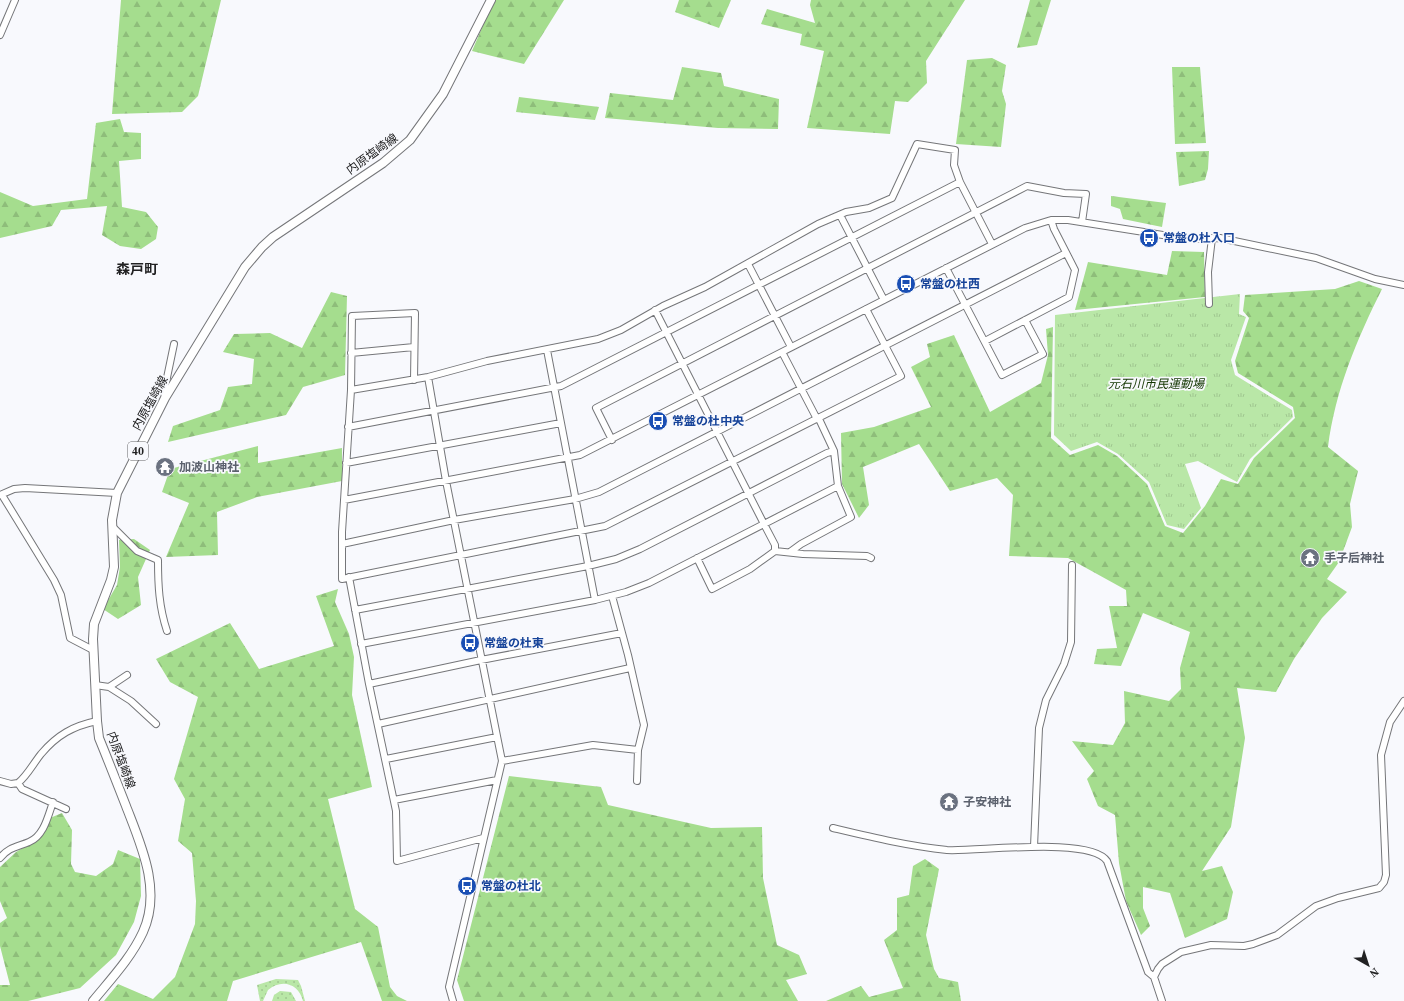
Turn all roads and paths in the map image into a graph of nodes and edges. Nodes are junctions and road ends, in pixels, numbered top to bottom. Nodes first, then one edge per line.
1 (15, 0) edge
2 (491, 0) edge
3 (0, 35) edge
4 (960, 182) junction
5 (976, 211) junction
6 (840, 215) junction
7 (1051, 220) junction
8 (1082, 222) junction
9 (852, 237) junction
10 (1212, 238) junction
11 (992, 244) junction
12 (1066, 252) junction
13 (748, 264) junction
14 (867, 267) junction
15 (946, 268) junction
16 (759, 284) junction
17 (1404, 285) edge
18 (884, 300) junction
19 (965, 304) junction
20 (1209, 304) dead end
21 (866, 309) junction
22 (655, 310) junction
23 (774, 315) junction
24 (1025, 320) junction
25 (666, 332) junction
26 (985, 341) junction
27 (174, 344) dead end
28 (885, 345) junction
29 (414, 347) junction
30 (791, 347) junction
31 (547, 350) junction
32 (782, 352) junction
33 (352, 353) junction
34 (681, 362) junction
35 (428, 377) junction
36 (414, 380) junction
37 (554, 388) junction
38 (801, 388) junction
39 (351, 390) junction
40 (698, 395) junction
41 (165, 398) junction
42 (434, 412) junction
43 (818, 419) junction
44 (561, 423) junction
45 (348, 428) junction
46 (717, 431) junction
47 (612, 440) junction
48 (440, 445) junction
49 (834, 451) junction
50 (568, 458) junction
51 (733, 462) junction
52 (346, 464) junction
53 (446, 481) junction
54 (838, 486) junction
55 (117, 493) junction
56 (748, 493) junction
57 (1, 495) edge
58 (575, 499) junction
59 (344, 500) junction
60 (454, 520) junction
61 (764, 524) junction
62 (113, 527) junction
63 (582, 532) junction
64 (342, 544) junction
65 (775, 551) junction
66 (790, 552) junction
67 (461, 556) junction
68 (697, 558) junction
69 (871, 558) dead end
70 (1072, 565) dead end
71 (588, 566) junction
72 (349, 578) junction
73 (467, 589) junction
74 (612, 596) junction
75 (595, 600) junction
76 (355, 610) junction
77 (474, 623) junction
78 (167, 631) dead end
79 (622, 633) junction
80 (361, 644) junction
81 (93, 650) junction
82 (481, 660) junction
83 (630, 668) junction
84 (127, 674) dead end
85 (369, 684) junction
86 (95, 685) junction
87 (109, 687) junction
88 (489, 701) junction
89 (1404, 701) edge
90 (96, 721) junction
91 (156, 724) dead end
92 (378, 724) junction
93 (497, 737) junction
94 (638, 750) junction
95 (386, 759) junction
96 (502, 761) junction
97 (497, 780) junction
98 (0, 781) edge
99 (637, 781) dead end
100 (18, 784) junction
101 (394, 800) junction
102 (53, 802) junction
103 (66, 809) dead end
104 (833, 828) dead end
105 (484, 838) junction
106 (1034, 847) junction
107 (0, 858) edge
108 (1154, 977) junction
109 (93, 1001) edge
110 (452, 1001) edge
111 (1162, 1001) edge

1 - 3 street
2 - 41 main road, 内原塩崎線 / 40
4 - 5 street
4 - 6 street
4 - 9 street
5 - 8 street
5 - 11 street
5 - 14 street
6 - 9 street
6 - 13 street
7 - 8 street
7 - 11 street
7 - 12 street
8 - 10 street
9 - 14 street
9 - 16 street
10 - 17 street
10 - 20 street
11 - 15 street
12 - 19 street
12 - 24 street
13 - 16 street
13 - 22 street
14 - 18 street
14 - 23 street
15 - 18 street
15 - 19 street
16 - 23 street
16 - 25 street
18 - 21 street
19 - 26 street
19 - 28 street
21 - 28 street
21 - 30 street
22 - 25 street
22 - 31 street
23 - 30 street
23 - 34 street
24 - 26 street
24 - 26 street
25 - 34 street
25 - 37 street
27 - 41 street
28 - 38 street
28 - 43 street
29 - 33 street
29 - 33 street
29 - 36 street
30 - 32 street
31 - 35 street
31 - 37 street
32 - 38 street
32 - 40 street
33 - 39 street
34 - 40 street
34 - 47 street
35 - 36 street
35 - 42 street
36 - 39 street
37 - 42 street
37 - 44 street
38 - 43 street
38 - 46 street
39 - 45 street
40 - 46 street
40 - 47 street
41 - 55 main road, 内原塩崎線 / 40
42 - 45 street
42 - 48 street
43 - 49 street
43 - 51 street
44 - 48 street
44 - 50 street
45 - 52 street
46 - 51 street
46 - 58 street
47 - 50 street
48 - 52 street
48 - 53 street
49 - 54 street
49 - 56 street
50 - 53 street
50 - 58 street
51 - 56 street
51 - 63 street
52 - 59 street
53 - 59 street
53 - 60 street
54 - 61 street
54 - 66 street
55 - 57 street
55 - 62 main road, 内原塩崎線 / 40
56 - 61 street
56 - 71 street
57 - 81 street
58 - 60 street
58 - 63 street
59 - 64 street
60 - 64 street
60 - 67 street
61 - 65 street
61 - 68 street
62 - 78 street
62 - 81 main road, 内原塩崎線 / 40
63 - 67 street
63 - 71 street
64 - 72 street
65 - 66 street
65 - 68 street
66 - 69 street
67 - 72 street
67 - 73 street
68 - 74 street
70 - 106 street
71 - 73 street
71 - 75 street
72 - 76 street
73 - 76 street
73 - 77 street
74 - 75 street
74 - 79 street
75 - 77 street
76 - 80 street
77 - 80 street
77 - 82 street
79 - 82 street
79 - 83 street
80 - 85 street
81 - 86 main road, 内原塩崎線 / 40
82 - 85 street
82 - 88 street
83 - 88 street
83 - 94 street
84 - 87 street
85 - 92 street
86 - 87 street
86 - 90 main road, 内原塩崎線 / 40
87 - 91 street
88 - 92 street
88 - 93 street
89 - 108 street
90 - 100 street
90 - 109 main road, 内原塩崎線 / 40
92 - 95 street
93 - 95 street
93 - 96 street
94 - 96 street
94 - 99 street
95 - 101 street
96 - 97 street
97 - 101 street
97 - 105 street
98 - 100 street
100 - 102 street
101 - 105 street
102 - 103 street
102 - 107 street
104 - 106 street
105 - 110 street
106 - 108 street
108 - 111 street

